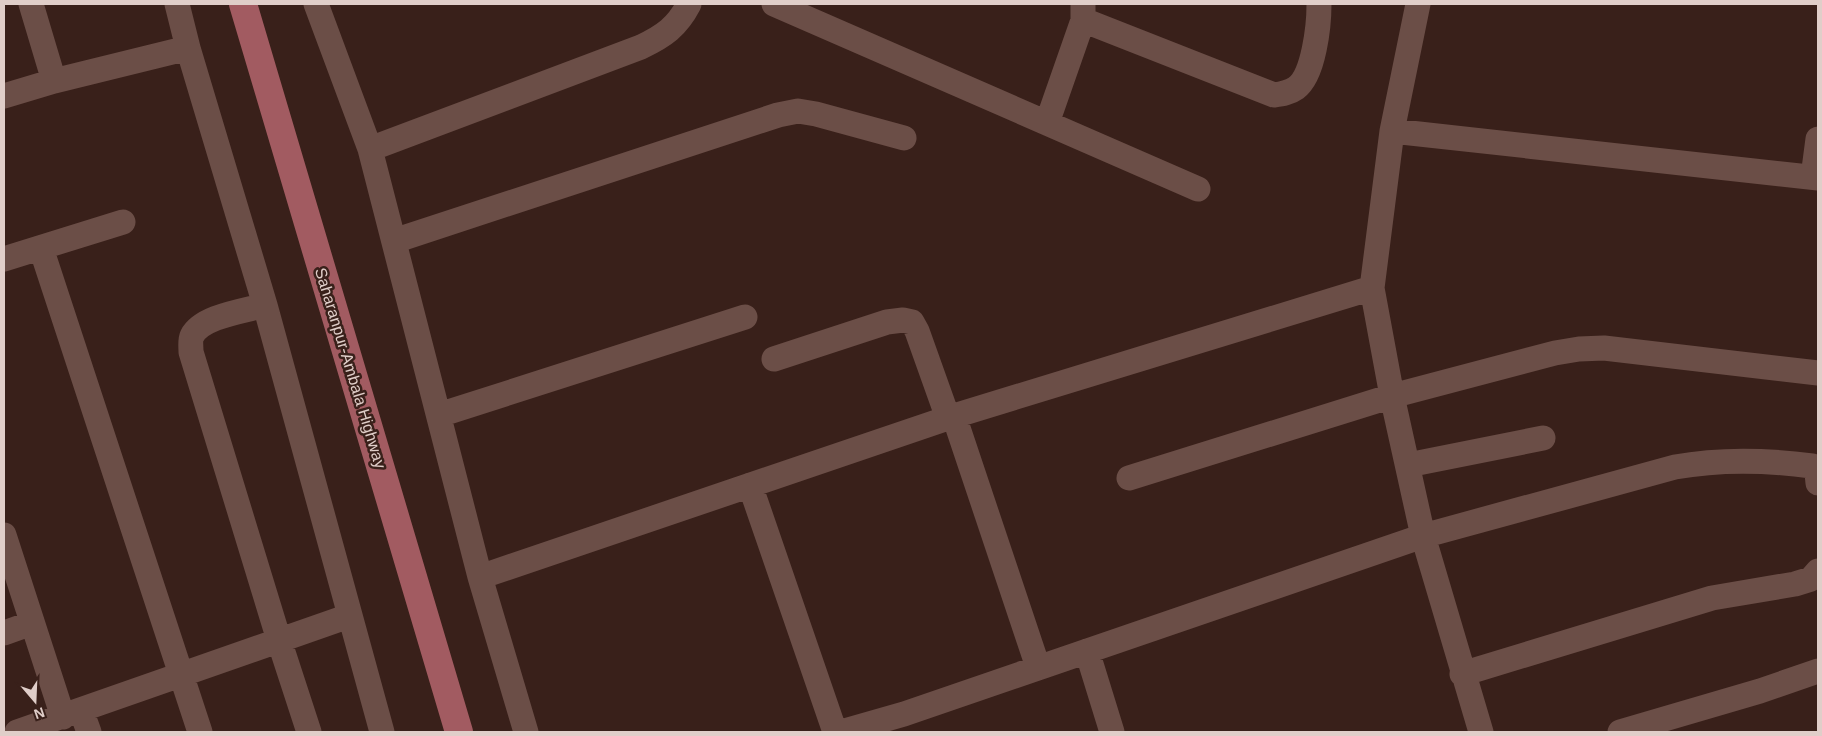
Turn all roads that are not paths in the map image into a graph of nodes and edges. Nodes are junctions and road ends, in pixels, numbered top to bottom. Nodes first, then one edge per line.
1 (31, 4) edge
2 (177, 4) edge
3 (243, 4) edge
4 (316, 4) edge
5 (689, 4) edge
6 (774, 4) edge
7 (1319, 4) edge
8 (1418, 4) edge
9 (1083, 12) edge
10 (822, 13) edge
11 (188, 48) junction
12 (54, 81) junction
13 (4, 96) edge
14 (1047, 123) junction
15 (1392, 131) junction
16 (904, 138) dead end
17 (1818, 139) edge
18 (370, 149) junction
19 (1816, 177) edge
20 (1198, 189) dead end
21 (123, 222) dead end
22 (394, 241) junction
23 (41, 248) junction
24 (4, 259) edge
25 (1372, 288) junction
26 (264, 305) junction
27 (745, 317) dead end
28 (774, 359) dead end
29 (1818, 373) edge
30 (1392, 396) junction
31 (439, 415) junction
32 (951, 417) junction
33 (1543, 438) dead end
34 (1408, 466) junction
35 (1129, 478) dead end
36 (1818, 483) edge
37 (750, 485) junction
38 (1423, 536) junction
39 (5, 541) edge
40 (1818, 571) edge
41 (480, 577) junction
42 (349, 616) junction
43 (32, 623) junction
44 (4, 633) edge
45 (279, 640) junction
46 (1087, 651) junction
47 (1038, 667) junction
48 (1818, 671) edge
49 (181, 674) junction
50 (1462, 674) junction
51 (78, 720) edge
52 (906, 723) edge
53 (17, 732) edge
54 (200, 732) edge
55 (309, 732) edge
56 (382, 732) edge
57 (460, 732) edge
58 (526, 732) edge
59 (835, 732) edge
60 (841, 732) edge
61 (1112, 732) edge
62 (1481, 732) edge
63 (1620, 732) edge

1 - 12 street
2 - 11 street
3 - 57 main road, Saharanpur-Ambala Highway
4 - 18 street
5 - 18 street
6 - 10 street
7 - 9 street
8 - 15 street
9 - 14 street
10 - 14 street
11 - 12 street
11 - 26 street
12 - 13 street
14 - 20 street
15 - 19 street
15 - 25 street
16 - 22 street
17 - 19 street
18 - 22 street
21 - 23 street
22 - 31 street
23 - 24 street
23 - 49 street
25 - 30 street
25 - 32 street
26 - 42 street
26 - 45 street
27 - 31 street
28 - 32 street
29 - 30 street
30 - 34 street
30 - 35 street
31 - 41 street
32 - 37 street
32 - 47 street
33 - 34 street
34 - 38 street
36 - 38 street
37 - 41 street
37 - 59 street
38 - 46 street
38 - 50 street
39 - 43 street
40 - 50 street
41 - 58 street
42 - 45 street
42 - 56 street
43 - 44 street
43 - 51 street
45 - 49 street
45 - 55 street
46 - 47 street
46 - 61 street
47 - 52 street
48 - 63 street
49 - 51 street
49 - 54 street
50 - 62 street
51 - 53 street
52 - 60 street

